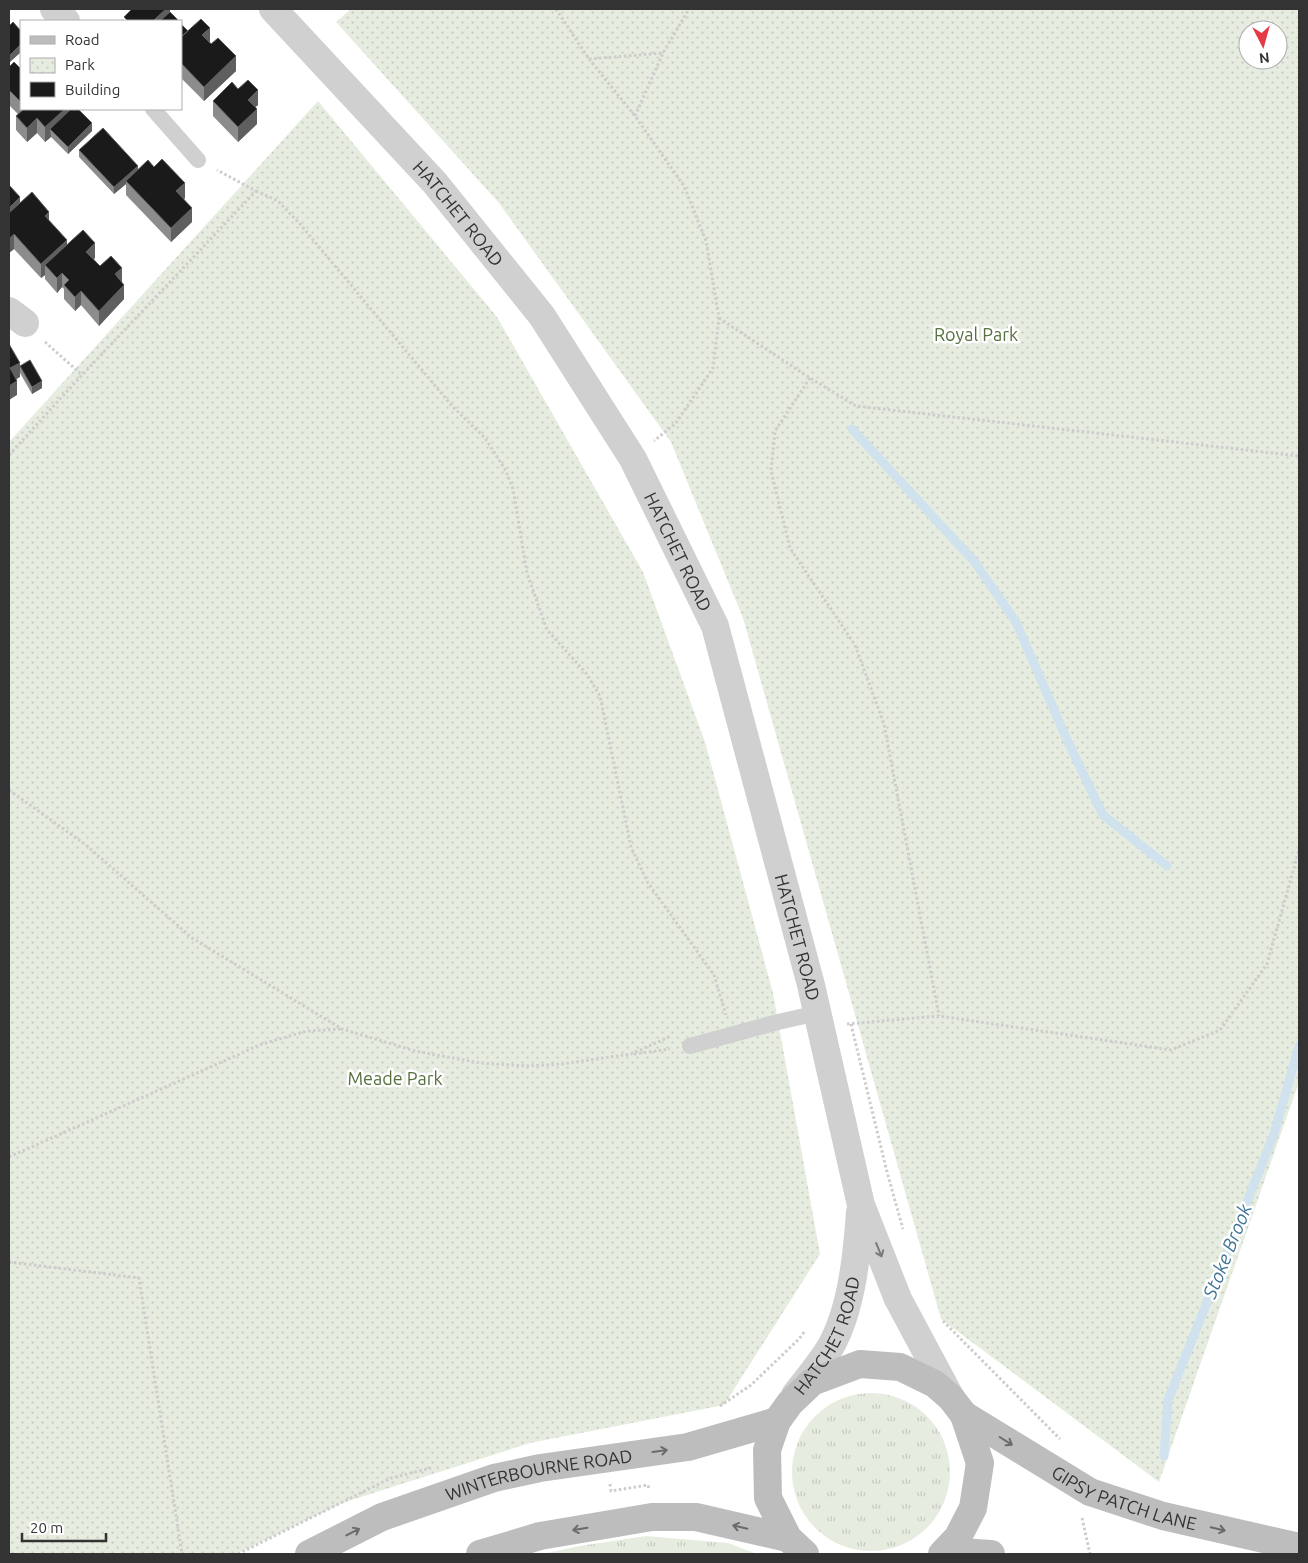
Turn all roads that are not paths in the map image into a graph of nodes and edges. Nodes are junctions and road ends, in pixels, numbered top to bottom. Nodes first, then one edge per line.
1 (54, 9) edge
2 (273, 9) edge
3 (65, 20) edge
4 (154, 110) edge
5 (198, 160) road end
6 (818, 1013) junction
7 (690, 1046) road end
8 (860, 1205) junction
9 (957, 1406) junction
10 (784, 1412) junction
11 (1299, 1547) edge
12 (799, 1549) edge
13 (944, 1553) edge
14 (309, 1554) edge
15 (480, 1554) edge
16 (992, 1554) edge

1 - 3 street
2 - 6 street, HATCHET ROAD
4 - 5 lane
6 - 7 lane
6 - 8 street, HATCHET ROAD
8 -> 9 street, HATCHET ROAD
8 - 10 street, HATCHET ROAD
9 - 10 main road, GIPSY PATCH LANE
9 -> 11 main road, GIPSY PATCH LANE
9 - 13 main road
10 - 12 main road
14 -> 10 main road, WINTERBOURNE ROAD
12 -> 15 main road
13 - 16 main road

